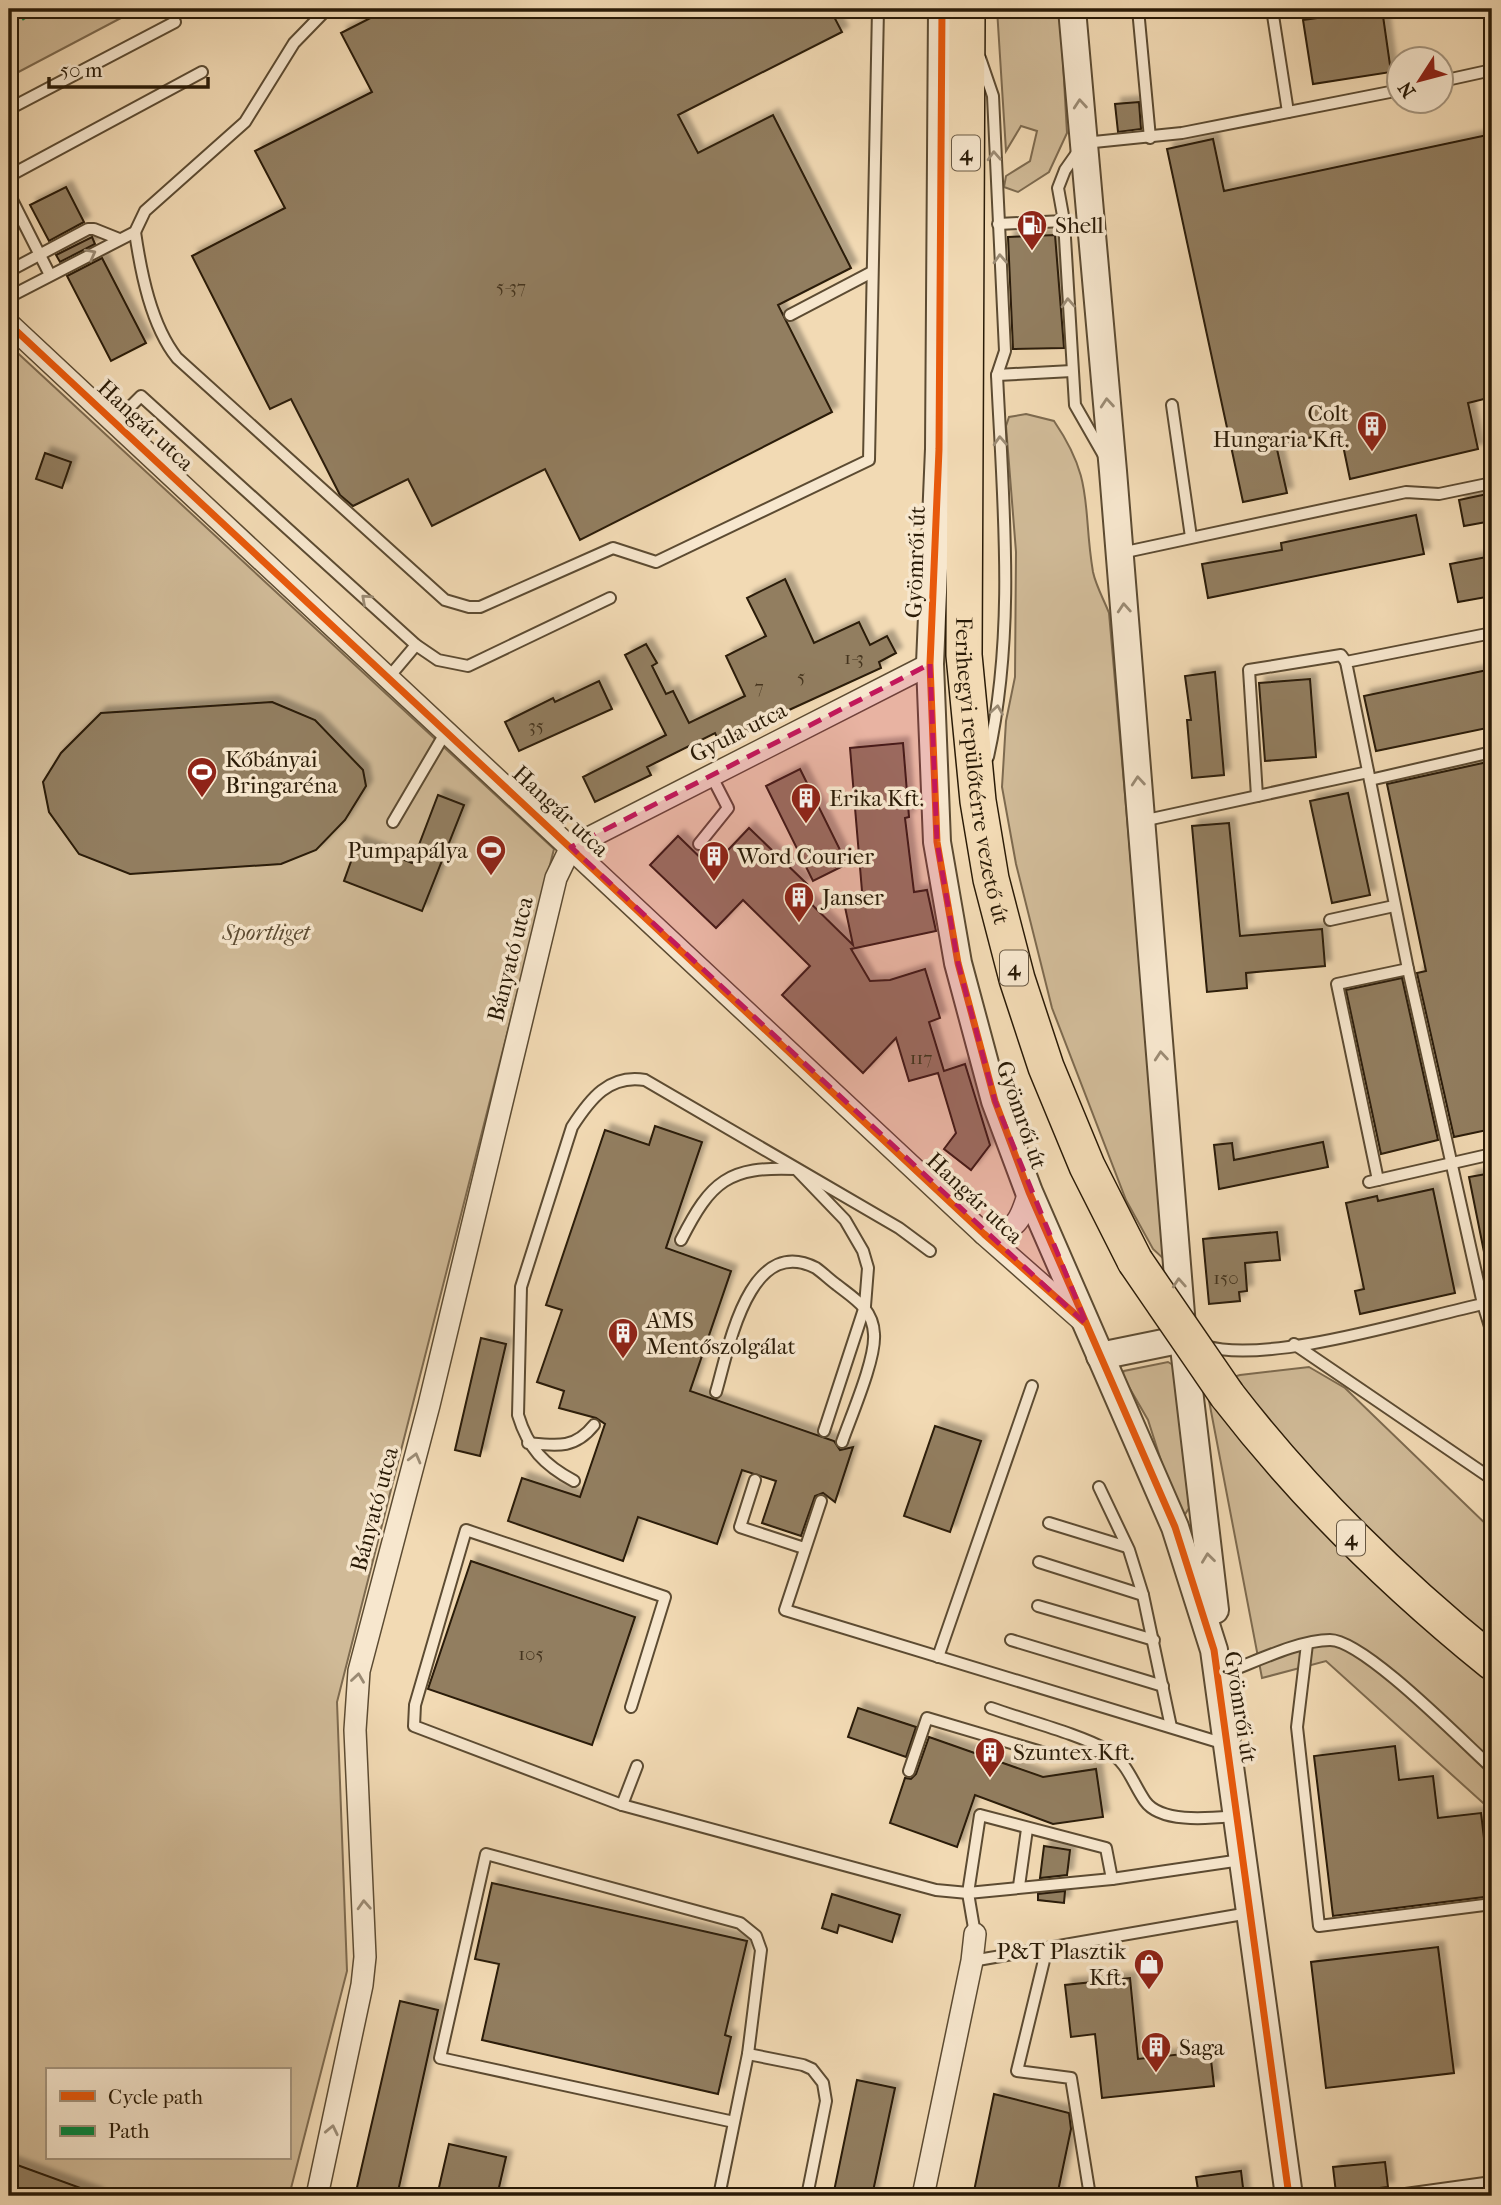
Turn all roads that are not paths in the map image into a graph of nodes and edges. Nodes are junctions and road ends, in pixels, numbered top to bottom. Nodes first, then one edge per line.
1 (327, 9) edge
2 (878, 9) edge
3 (1072, 9) edge
4 (1138, 9) edge
5 (1272, 9) edge
6 (959, 11) edge
7 (175, 22) dead end
8 (1492, 70) edge
9 (202, 72) dead end
10 (1456, 78) edge
11 (1386, 93) edge
12 (9, 109) edge
13 (1288, 112) junction
14 (942, 137) junction
15 (1150, 138) junction
16 (1084, 144) junction
17 (9, 176) edge
18 (9, 194) edge
19 (1063, 221) junction
20 (998, 224) junction
21 (135, 232) junction
22 (119, 239) junction
23 (39, 254) junction
24 (9, 271) edge
25 (872, 272) junction
26 (50, 275) junction
27 (964, 288) junction
28 (9, 297) edge
29 (790, 315) dead end
30 (9, 324) edge
31 (1072, 371) junction
32 (997, 374) junction
33 (1172, 405) dead end
34 (115, 422) junction
35 (1113, 471) junction
36 (1492, 483) edge
37 (1191, 537) junction
38 (1120, 553) junction
39 (610, 598) dead end
40 (1492, 634) edge
41 (416, 645) junction
42 (1346, 662) junction
43 (930, 664) junction
44 (389, 677) junction
45 (447, 730) junction
46 (1492, 752) edge
47 (711, 775) junction
48 (1369, 776) junction
49 (1257, 796) junction
50 (978, 801) junction
51 (1142, 821) junction
52 (393, 822) dead end
53 (699, 844) dead end
54 (571, 847) junction
55 (1394, 906) junction
56 (1330, 920) dead end
57 (1408, 969) junction
58 (1492, 1154) edge
59 (1452, 1163) junction
60 (796, 1169) junction
61 (1029, 1192) junction
62 (984, 1234) junction
63 (681, 1240) dead end
64 (930, 1251) dead end
65 (1488, 1303) edge
66 (865, 1306) junction
67 (1087, 1325) junction
68 (1492, 1333) edge
69 (1183, 1339) junction
70 (1294, 1344) junction
71 (1100, 1356) junction
72 (1032, 1386) dead end
73 (716, 1392) dead end
74 (594, 1426) dead end
75 (824, 1431) dead end
76 (842, 1442) dead end
77 (528, 1443) junction
78 (1492, 1479) edge
79 (755, 1480) dead end
80 (574, 1481) dead end
81 (1099, 1487) dead end
82 (821, 1501) dead end
83 (1049, 1523) dead end
84 (1127, 1546) junction
85 (804, 1548) junction
86 (1039, 1562) dead end
87 (1143, 1595) junction
88 (1038, 1606) dead end
89 (1011, 1640) dead end
90 (1154, 1640) junction
91 (1307, 1644) junction
92 (938, 1657) junction
93 (1492, 1662) edge
94 (1216, 1663) junction
95 (1163, 1686) junction
96 (631, 1707) dead end
97 (991, 1708) dead end
98 (1171, 1727) junction
99 (1228, 1745) junction
100 (1106, 1749) junction
101 (637, 1766) dead end
102 (1492, 1769) edge
103 (909, 1771) dead end
104 (622, 1805) junction
105 (1238, 1816) junction
106 (1027, 1829) junction
107 (1244, 1859) junction
108 (1112, 1879) junction
109 (1020, 1886) junction
110 (968, 1893) junction
111 (1492, 1904) edge
112 (1252, 1912) junction
113 (975, 1934) joint
114 (1047, 1948) junction
115 (972, 1961) junction
116 (748, 2054) junction
117 (734, 2122) junction
118 (1492, 2182) edge
119 (317, 2196) edge
120 (719, 2196) edge
121 (807, 2196) edge
122 (923, 2196) edge
123 (1090, 2196) edge
124 (1289, 2196) edge
125 (1391, 2196) edge

1 - 21 lane
2 - 25 lane
16 -> 3 street, Gyömrői út
4 - 15 lane
5 - 13 lane
6 - 14 street, Gyömrői út
20 -> 6 lane
6 - 27 main road, Ferihegyi repülőtérre vezető út / 4
7 - 12 lane
8 - 10 lane
9 - 17 lane
11 - 13 lane
13 - 15 lane
14 - 27 lane
14 - 43 street, Gyömrői út
15 - 16 lane
16 - 19 lane
35 -> 16 street, Gyömrői út
18 - 23 lane
19 - 20 lane
31 -> 19 lane
32 -> 20 lane
21 - 22 lane
21 - 25 lane
22 - 23 lane
26 -> 22 lane
23 - 24 lane
23 - 26 lane
25 - 29 lane
26 - 28 lane
27 - 50 main road, Ferihegyi repülőtérre vezető út / 4
30 - 34 street, Hangár utca
31 - 32 lane
31 - 35 lane
50 -> 32 lane
33 - 37 lane
41 -> 34 lane
34 - 44 street, Hangár utca
35 - 38 street, Gyömrői út
36 - 37 lane
37 - 38 lane
51 -> 38 street, Gyömrői út
39 - 41 lane
40 - 42 lane
41 - 44 lane
42 - 48 lane
42 - 49 lane
43 - 47 street, Gyula utca
43 - 61 street, Gyömrői út
44 - 45 street, Hangár utca
45 - 52 lane
45 - 54 street, Hangár utca
46 - 48 lane
47 - 53 lane
47 - 54 street, Gyula utca
48 - 49 lane
48 - 55 lane
49 - 51 lane
50 - 93 main road, Ferihegyi repülőtérre vezető út / 4, bridge
69 -> 51 street, Gyömrői út
54 - 62 street, Hangár utca
119 -> 54 street, Bányató utca
55 - 56 lane
55 - 57 lane
57 - 59 lane
57 - 59 lane
58 - 59 lane
59 - 65 lane
60 - 63 lane
60 - 64 lane
60 - 66 lane
60 - 77 lane
61 - 62 street, Hangár utca
61 - 67 street, Gyömrői út
62 - 67 street, Hangár utca
65 - 68 lane
65 - 70 lane
66 - 73 lane
66 - 75 lane
66 - 76 lane
67 - 71 street, Gyömrői út
69 - 70 lane
69 - 71 street
94 -> 69 street, Gyömrői út
70 - 78 lane
71 - 94 street, Gyömrői út
72 - 92 lane
74 - 77 lane
77 - 80 lane
79 - 85 lane
81 - 84 lane
82 - 85 lane
83 - 84 lane
84 - 87 lane
85 - 92 lane
86 - 87 lane
87 - 90 lane
88 - 90 lane
89 - 95 lane
90 - 95 lane
91 - 94 lane
91 - 102 lane
91 - 111 lane
92 - 98 lane
94 - 99 street, Gyömrői út
95 - 98 lane
96 - 104 lane
97 - 100 lane
98 - 99 lane
99 - 105 street, Gyömrői út
100 - 103 lane
100 - 105 lane
101 - 104 lane
104 - 110 lane
105 - 107 street, Gyömrői út
106 - 108 lane
106 - 109 lane
106 - 110 lane
107 - 108 lane
107 - 112 street, Gyömrői út
108 - 109 lane
109 - 110 lane
110 - 113 lane
112 - 114 lane
112 - 124 street, Gyömrői út
113 - 115 street
114 - 115 lane
114 - 123 lane
115 - 122 street
116 - 117 lane
116 - 117 lane
116 - 121 lane
117 - 120 lane
118 - 125 lane

